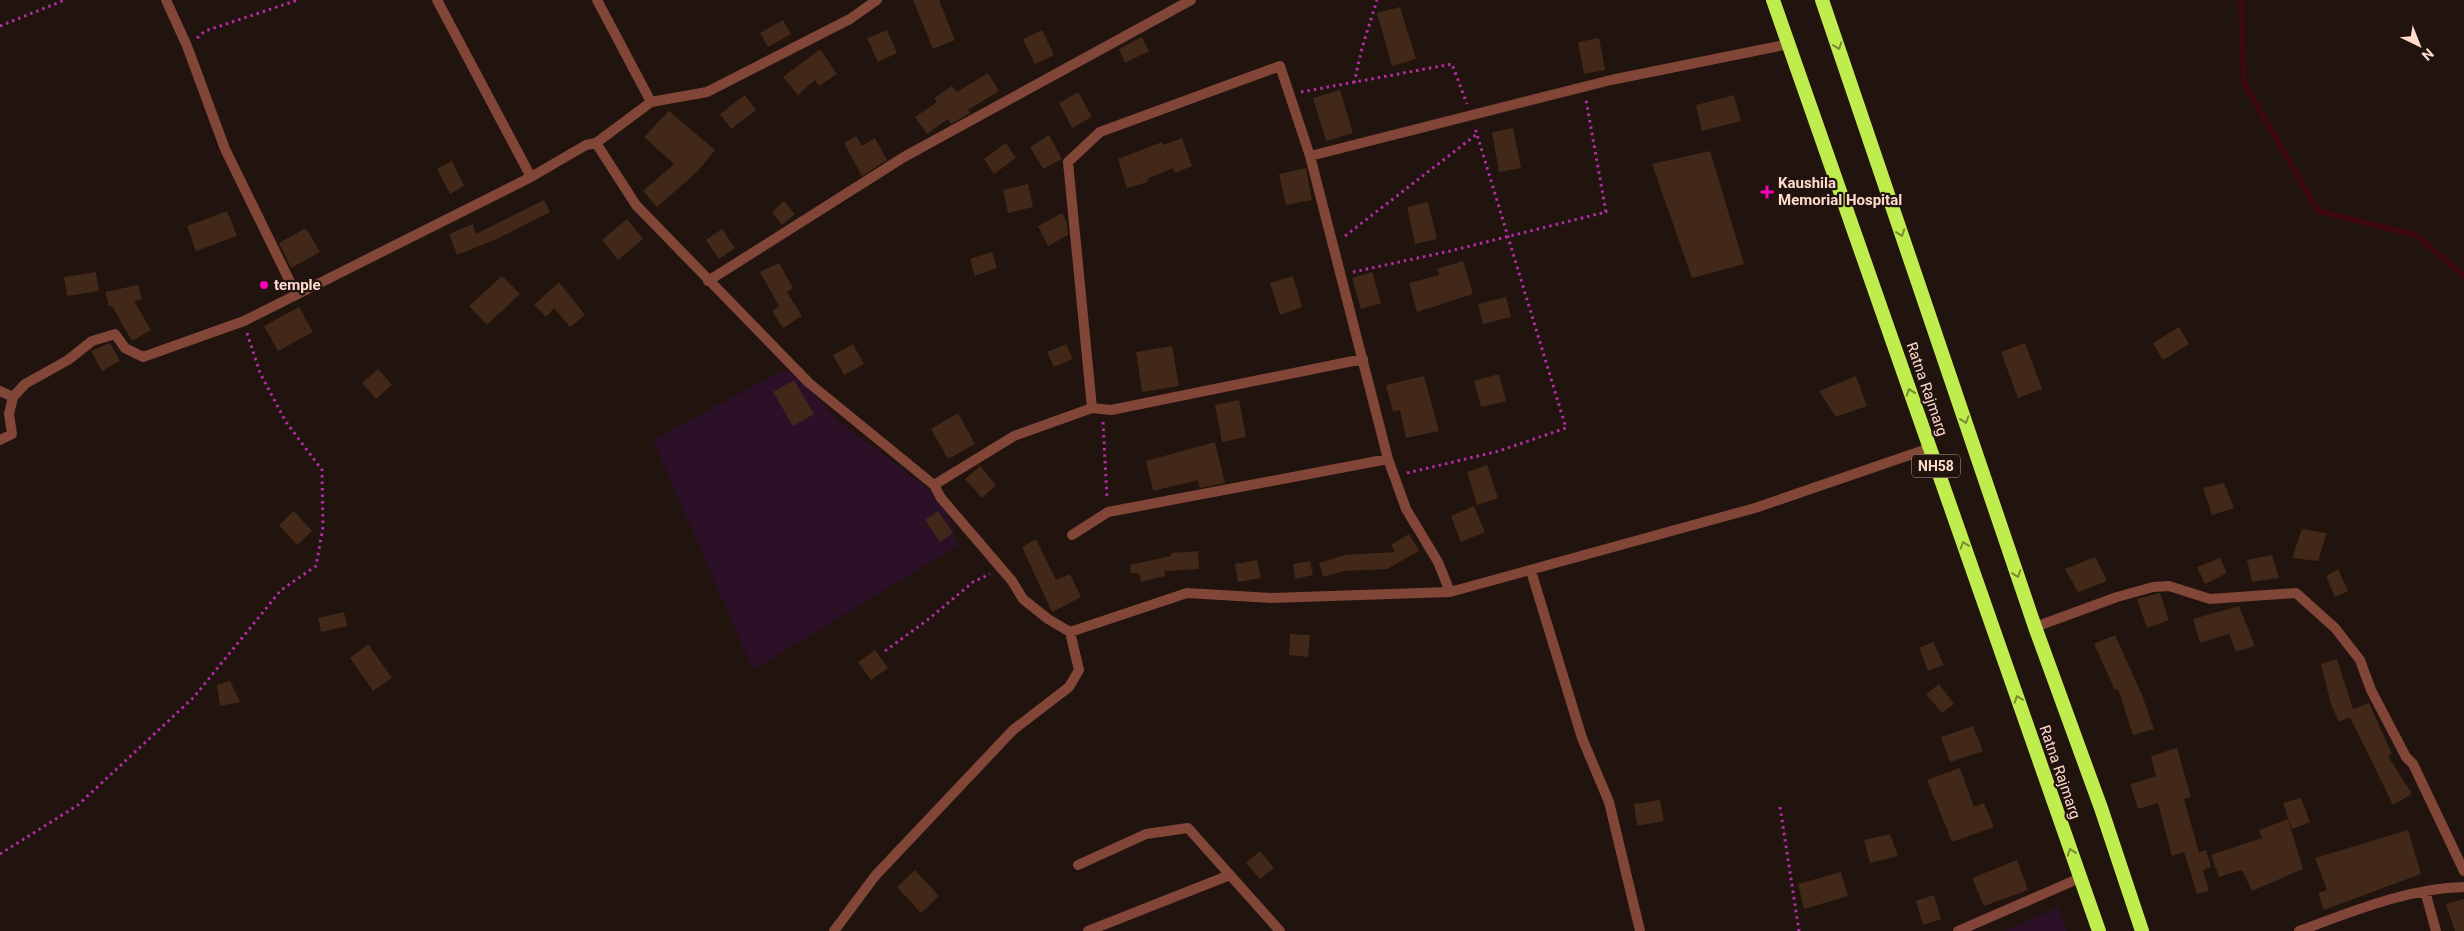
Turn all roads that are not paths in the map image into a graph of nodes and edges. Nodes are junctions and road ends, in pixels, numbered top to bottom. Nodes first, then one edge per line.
1 (166, 0) edge
2 (437, 0) edge
3 (597, 0) edge
4 (877, 0) edge
5 (1191, 0) edge
6 (1773, 0) edge
7 (1822, 0) edge
8 (1789, 44) junction
9 (651, 102) junction
10 (596, 143) junction
11 (1310, 156) junction
12 (531, 176) junction
13 (708, 281) junction
14 (296, 294) junction
15 (1362, 359) junction
16 (0, 390) edge
17 (13, 397) junction
18 (1097, 409) junction
19 (0, 440) edge
20 (1930, 448) junction
21 (1388, 458) junction
22 (934, 484) junction
23 (1072, 535) dead end
24 (1531, 571) junction
25 (1450, 592) junction
26 (2035, 627) junction
27 (1070, 632) junction
28 (1078, 865) dead end
29 (2464, 871) edge
30 (1230, 875) junction
31 (2080, 878) junction
32 (2464, 887) edge
33 (2425, 891) junction
34 (834, 931) edge
35 (1088, 931) edge
36 (1280, 931) edge
37 (1640, 931) edge
38 (1958, 931) edge
39 (2099, 931) edge
40 (2142, 931) edge
41 (2299, 931) edge
42 (2436, 931) edge

1 - 14 street
2 - 12 street
3 - 9 street
4 - 9 street
5 - 13 street
6 - 8 highway, Ratna Rajmarg / NH58
7 -> 26 highway, Ratna Rajmarg / NH58
8 - 11 street
20 -> 8 highway, Ratna Rajmarg / NH58
9 - 10 street
10 - 12 street
10 - 13 street
11 - 15 street
11 - 18 street
12 - 14 street
13 - 22 street
14 - 17 street
15 - 18 street
15 - 21 street
16 - 17 street
17 - 19 street
18 - 22 street
20 - 24 street
31 -> 20 highway, Ratna Rajmarg / NH58
21 - 23 street
21 - 25 street
22 - 27 street
24 - 25 street
24 - 37 street
25 - 27 street
26 - 29 street
26 - 40 highway, Ratna Rajmarg / NH58
27 - 34 street
28 - 30 street
30 - 35 street
30 - 36 street
31 - 38 street
31 - 39 highway, Ratna Rajmarg / NH58
32 - 33 street
33 - 41 street
33 - 42 street

